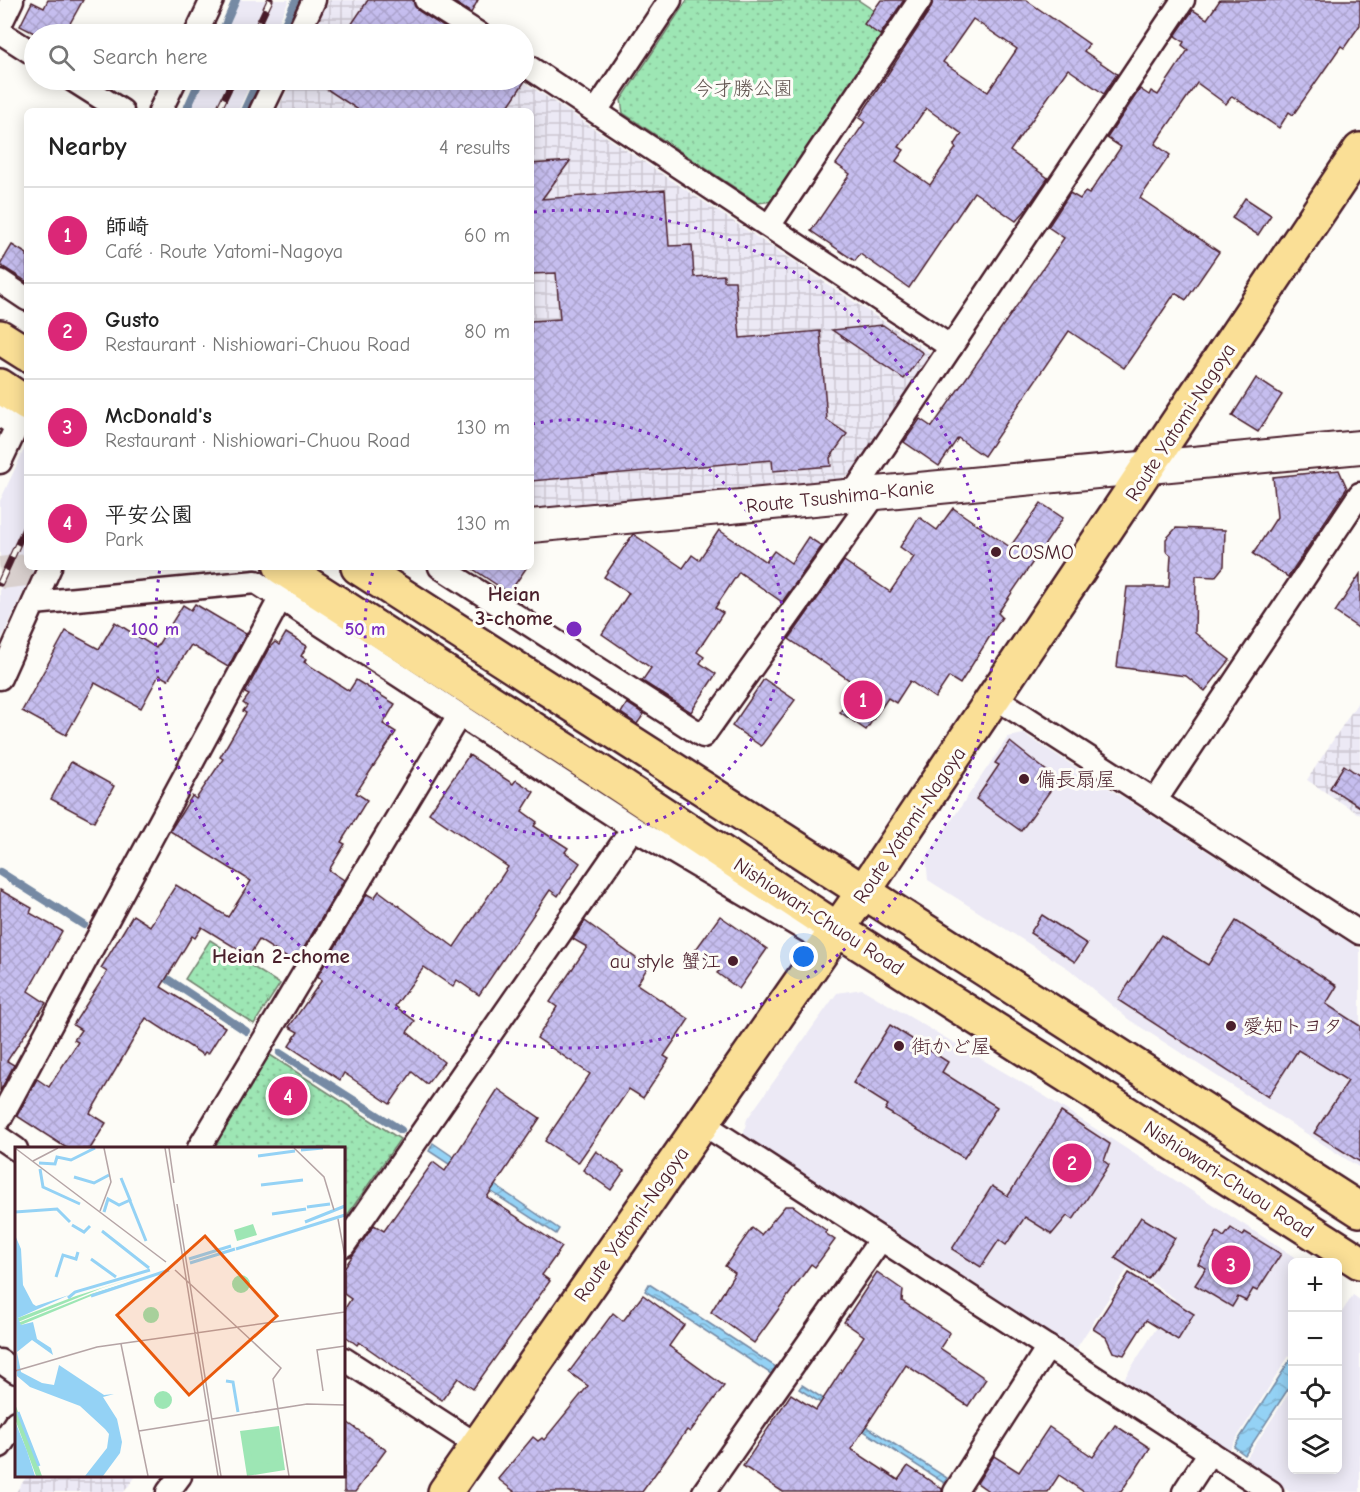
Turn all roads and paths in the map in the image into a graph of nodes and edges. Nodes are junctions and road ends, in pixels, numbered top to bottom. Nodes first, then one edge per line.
1 (12, 0) edge
2 (212, 0) edge
3 (314, 0) edge
4 (426, 0) edge
5 (670, 0) edge
6 (920, 0) edge
7 (1183, 0) edge
8 (201, 24) edge
9 (303, 24) edge
10 (463, 24) edge
11 (0, 25) edge
12 (0, 32) edge
13 (24, 48) edge
14 (534, 71) edge
15 (89, 90) edge
16 (170, 90) edge
17 (271, 90) edge
18 (117, 108) edge
19 (161, 108) edge
20 (262, 108) edge
21 (596, 111) junction
22 (1360, 150) edge
23 (769, 226) junction
24 (0, 281) edge
25 (24, 297) edge
26 (0, 337) edge
27 (951, 347) junction
28 (24, 352) edge
29 (0, 386) edge
30 (24, 402) edge
31 (0, 415) edge
32 (1360, 447) edge
33 (0, 462) edge
34 (1150, 468) junction
35 (864, 494) junction
36 (1360, 494) edge
37 (534, 526) edge
38 (49, 570) edge
39 (363, 570) edge
40 (445, 570) edge
41 (280, 583) edge
42 (34, 603) junction
43 (0, 678) edge
44 (996, 698) junction
45 (459, 715) junction
46 (1155, 801) junction
47 (633, 828) junction
48 (864, 891) junction
49 (1360, 933) edge
50 (833, 936) junction
51 (0, 1119) edge
52 (702, 1123) junction
53 (0, 1138) edge
54 (200, 1147) edge
55 (15, 1148) edge
56 (1360, 1210) edge
57 (881, 1239) junction
58 (345, 1244) edge
59 (1360, 1262) edge
60 (1048, 1347) junction
61 (345, 1360) edge
62 (0, 1361) edge
63 (15, 1371) edge
64 (15, 1424) edge
65 (477, 1445) junction
66 (0, 1446) edge
67 (1210, 1452) junction
68 (179, 1477) edge
69 (1247, 1486) edge
70 (168, 1492) edge
71 (445, 1492) edge
72 (704, 1492) edge
73 (955, 1492) edge
74 (1184, 1492) edge
75 (1271, 1492) edge

1 - 11 street
2 - 8 street
3 - 9 street
4 - 10 street
5 - 21 street
6 - 23 street
7 - 27 street
12 - 13 street
14 - 21 street
15 - 18 street
16 - 19 street
17 - 20 street
21 - 23 street
22 - 34 main road, Route Yatomi-Nagoya
23 - 27 street
24 - 25 street
26 - 28 main road
27 - 35 street
29 - 30 main road
31 - 33 street
32 - 34 main road, Route Tsushima-Kanie
34 - 35 main road, Route Tsushima-Kanie
34 - 44 main road, Route Yatomi-Nagoya
35 - 37 main road, Route Tsushima-Kanie
35 - 40 street
36 - 46 street
38 - 42 street
39 - 48 main road
41 - 42 street
41 - 45 street
41 - 50 main road, Nishiowari-Chuou Road
41 - 51 street
42 - 43 street
44 - 46 street
44 - 48 main road, Route Yatomi-Nagoya
45 - 47 street
45 - 54 street
46 - 49 street
47 - 50 street
47 - 58 street
48 - 50 main road, Route Yatomi-Nagoya
48 - 56 main road
50 - 52 main road, Route Yatomi-Nagoya
50 - 59 main road, Nishiowari-Chuou Road
52 - 57 street
52 - 65 main road, Route Yatomi-Nagoya
53 - 55 street
57 - 60 street
57 - 72 street
60 - 67 street
60 - 73 street
61 - 65 street
62 - 63 street
64 - 66 street
65 - 71 main road, Route Yatomi-Nagoya
67 - 69 street
67 - 74 street
68 - 70 street
69 - 75 street

